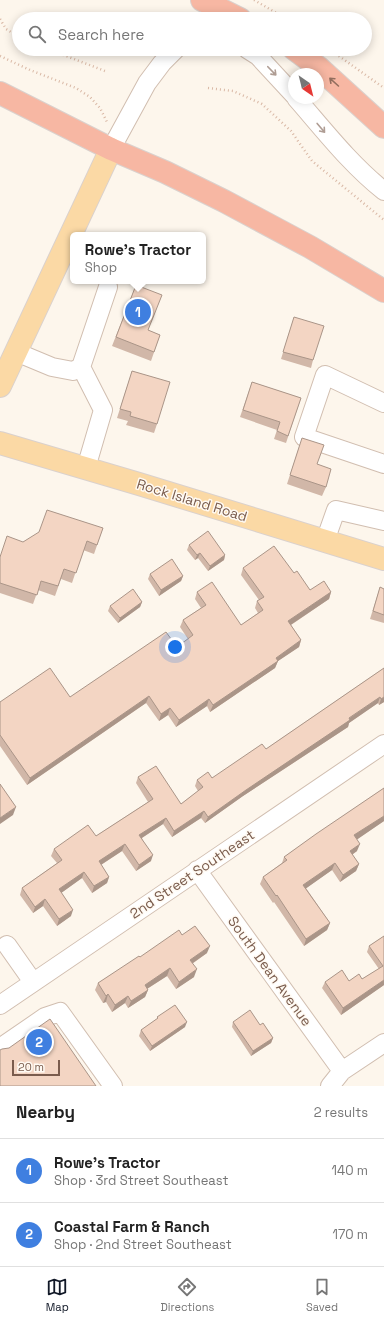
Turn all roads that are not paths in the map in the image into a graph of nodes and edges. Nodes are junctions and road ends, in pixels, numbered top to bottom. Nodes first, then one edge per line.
1 (202, 0) edge
2 (226, 12) edge
3 (169, 56) edge
4 (258, 56) edge
5 (303, 56) edge
6 (288, 89) edge
7 (0, 93) edge
8 (301, 104) edge
9 (384, 127) edge
10 (111, 149) junction
11 (384, 191) edge
12 (72, 232) edge
13 (70, 237) edge
14 (108, 287) dead end
15 (384, 291) edge
16 (16, 352) junction
17 (81, 367) junction
18 (0, 386) edge
19 (384, 403) edge
20 (0, 443) edge
21 (384, 464) edge
22 (86, 468) junction
23 (384, 521) edge
24 (325, 541) junction
25 (384, 559) edge
26 (384, 744) edge
27 (197, 870) junction
28 (2, 943) edge
29 (33, 982) junction
30 (0, 1005) edge
31 (384, 1043) edge
32 (0, 1048) edge
33 (342, 1071) junction
34 (113, 1086) edge
35 (330, 1086) edge

1 - 2 highway
3 - 10 street
4 -> 6 street
9 -> 5 highway
7 - 10 highway
8 -> 11 street
10 - 12 main road
10 - 15 highway
13 - 16 main road
14 - 17 street
16 - 17 street
16 - 18 main road
17 - 22 street
19 - 21 street
20 - 22 main road, Rock Island Road
22 - 24 main road, Rock Island Road
23 - 24 street
24 - 25 main road, Rock Island Road
26 - 27 street, 2nd Street Southeast
27 - 29 street, 2nd Street Southeast
27 - 33 street, South Dean Avenue
28 - 29 street
29 - 30 street, 2nd Street Southeast
31 - 33 street
32 - 34 street
33 - 35 street

